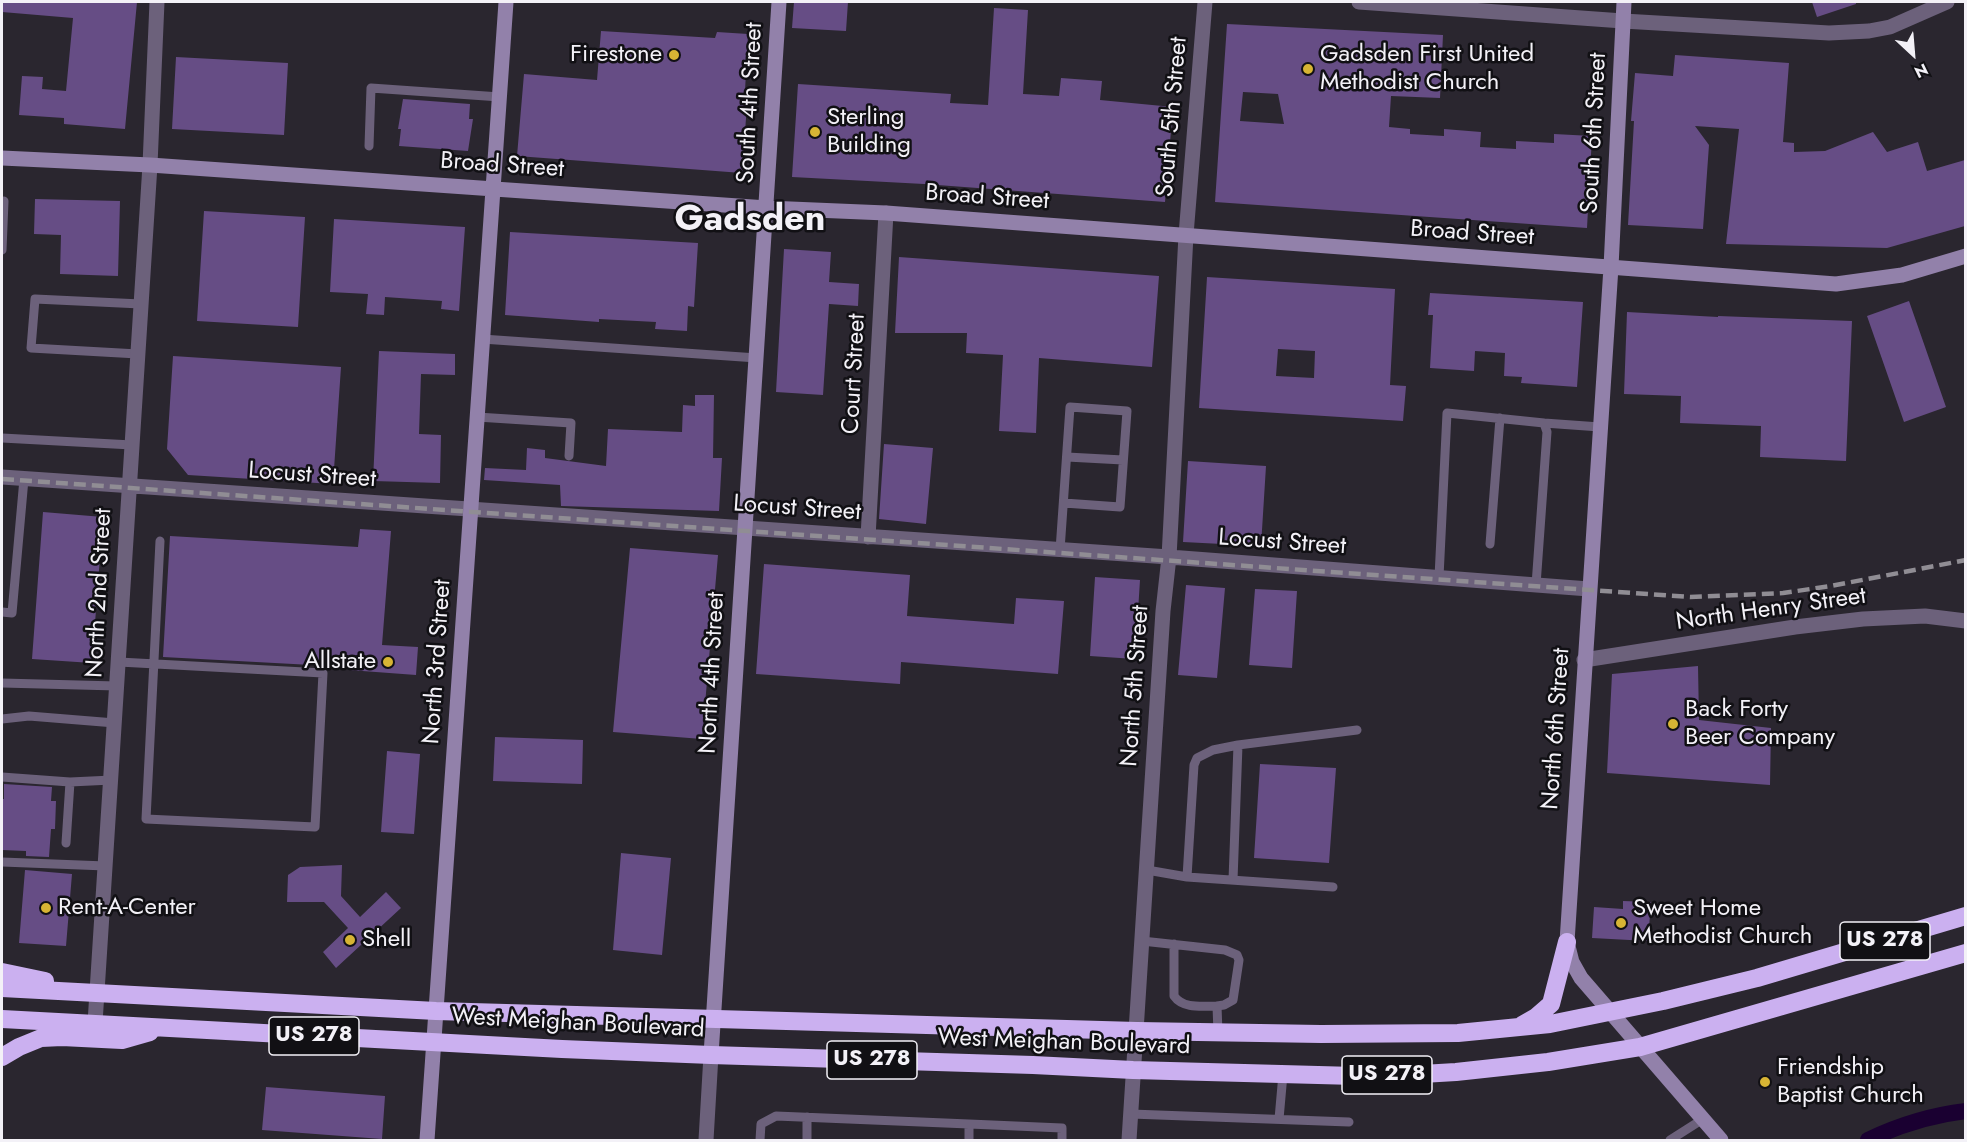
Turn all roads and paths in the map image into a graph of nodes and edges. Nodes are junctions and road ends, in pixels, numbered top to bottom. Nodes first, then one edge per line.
1 (157, 2) edge
2 (506, 2) edge
3 (779, 2) edge
4 (1205, 2) edge
5 (1359, 2) edge
6 (1624, 2) edge
7 (1947, 2) edge
8 (1623, 21) junction
9 (500, 97) junction
10 (369, 146) dead end
11 (2, 158) edge
12 (150, 165) junction
13 (494, 188) junction
14 (4, 201) dead end
15 (767, 208) junction
16 (886, 213) junction
17 (1186, 235) junction
18 (2, 250) edge
19 (1965, 256) edge
20 (1611, 267) junction
21 (141, 304) junction
22 (482, 339) junction
23 (138, 354) junction
24 (757, 358) junction
25 (477, 417) junction
26 (1500, 418) junction
27 (1544, 423) junction
28 (1600, 427) junction
29 (2, 438) edge
30 (132, 446) junction
31 (569, 456) dead end
32 (1067, 457) junction
33 (1123, 460) junction
34 (2, 477) edge
35 (24, 479) junction
36 (129, 486) junction
37 (1064, 503) junction
38 (472, 510) junction
39 (744, 528) junction
40 (868, 537) junction
41 (160, 541) dead end
42 (1490, 544) dead end
43 (1060, 550) junction
44 (1169, 557) junction
45 (1439, 577) junction
46 (1536, 585) junction
47 (1589, 589) junction
48 (2, 612) edge
49 (1965, 621) edge
50 (1584, 660) junction
51 (119, 662) junction
52 (154, 664) junction
53 (2, 683) edge
54 (117, 686) junction
55 (2, 719) edge
56 (115, 723) junction
57 (1357, 730) dead end
58 (1238, 745) junction
59 (2, 777) edge
60 (112, 780) junction
61 (70, 782) junction
62 (66, 843) dead end
63 (2, 862) edge
64 (106, 866) junction
65 (1147, 870) junction
66 (1187, 877) junction
67 (1233, 880) junction
68 (1333, 887) dead end
69 (1965, 916) edge
70 (1903, 935) junction
71 (1142, 941) junction
72 (1567, 942) junction
73 (1174, 944) junction
74 (1965, 953) edge
75 (1913, 969) junction
76 (2, 972) edge
77 (2, 988) edge
78 (96, 991) junction
79 (1217, 1006) junction
80 (436, 1011) junction
81 (1610, 1012) junction
82 (2, 1019) edge
83 (714, 1019) junction
84 (95, 1023) junction
85 (1518, 1028) junction
86 (194, 1030) junction
87 (1137, 1031) junction
88 (1218, 1033) junction
89 (434, 1042) junction
90 (1640, 1047) junction
91 (711, 1055) junction
92 (2, 1057) edge
93 (1133, 1070) junction
94 (1283, 1074) junction
95 (1131, 1114) junction
96 (807, 1117) junction
97 (1280, 1119) junction
98 (1703, 1119) junction
99 (1349, 1122) dead end
100 (969, 1124) junction
101 (427, 1140) edge
102 (706, 1140) edge
103 (760, 1140) edge
104 (807, 1140) edge
105 (969, 1140) edge
106 (1062, 1140) edge
107 (1129, 1140) edge
108 (1670, 1140) edge
109 (1721, 1140) edge

1 - 12 street, North 2nd Street
2 - 9 main road, North 3rd Street
3 - 15 main road, South 4th Street
4 - 17 street, South 5th Street
5 - 8 street
6 - 8 main road, South 6th Street
7 - 8 street
8 - 20 main road, South 6th Street
9 - 10 lane
9 - 13 main road, North 3rd Street
11 - 12 main road, Broad Street
12 - 13 main road, Broad Street
12 - 21 street, North 2nd Street
13 - 15 main road, Broad Street
13 - 22 main road, North 3rd Street
14 - 18 lane
15 - 16 main road, Broad Street
15 - 24 main road, North 4th Street
16 - 17 main road, Broad Street
16 - 40 street, Court Street
17 - 20 main road, Broad Street
17 - 44 street, North 5th Street
19 - 20 main road, Broad Street
20 - 28 main road, North 6th Street
21 - 23 street, North 2nd Street
21 - 23 lane
22 - 24 lane
22 - 25 main road, North 3rd Street
23 - 30 street, North 2nd Street
24 - 39 main road, North 4th Street
25 - 31 lane
25 - 38 main road, North 3rd Street
26 - 27 lane
26 - 42 lane
26 - 45 lane
27 - 28 lane
27 - 46 lane
28 - 47 main road, North 6th Street
29 - 30 lane
30 - 36 street, North 2nd Street
32 - 33 lane
32 - 33 lane
32 - 37 lane
33 - 37 lane
34 - 35 street, Locust Street
35 - 36 street, Locust Street
35 - 48 lane
36 - 38 street, Locust Street
36 - 51 street, North 2nd Street
37 - 43 lane
38 - 39 street, Locust Street
38 - 80 main road, North 3rd Street
39 - 40 street, Locust Street
39 - 83 main road, North 4th Street
40 - 43 street, Locust Street
41 - 52 lane
43 - 44 street, Locust Street
44 - 45 street, Locust Street
44 - 65 street, North 5th Street
45 - 46 street, Locust Street
46 - 47 street, Locust Street
47 - 50 main road, North 6th Street
49 - 50 street, North Henry Street
50 - 72 main road, North 6th Street
51 - 52 lane
51 - 54 street, North 2nd Street
52 - 52 lane
53 - 54 lane
54 - 56 street, North 2nd Street
55 - 56 lane
56 - 60 street, North 2nd Street
57 - 58 lane
58 - 66 lane
58 - 67 lane
59 - 61 lane
60 - 61 lane
60 - 64 street, North 2nd Street
61 - 62 lane
63 - 64 lane
64 - 78 street, North 2nd Street
65 - 66 lane
65 - 71 street, North 5th Street
66 - 67 lane
67 - 68 lane
69 - 70 highway, West Meighan Boulevard / US 278
70 - 75 lane
70 - 81 highway, West Meighan Boulevard / US 278
71 - 73 lane
71 - 87 street, North 5th Street
72 - 81 main road, North 6th Street
72 - 85 highway
73 - 79 lane
73 - 79 lane
74 - 75 highway, West Meighan Boulevard / US 278
75 - 90 highway, West Meighan Boulevard / US 278
76 - 78 highway
77 - 78 highway, West Meighan Boulevard / US 278
78 - 80 highway, West Meighan Boulevard / US 278
78 - 84 street, North 2nd Street
79 - 88 lane
80 - 83 highway, West Meighan Boulevard / US 278
80 - 89 main road, North 3rd Street
81 - 85 highway, West Meighan Boulevard / US 278
81 - 90 main road, North 6th Street
82 - 84 highway, West Meighan Boulevard / US 278
83 - 87 highway, West Meighan Boulevard / US 278
83 - 91 main road, North 4th Street
84 - 86 highway, West Meighan Boulevard / US 278
85 - 88 highway, West Meighan Boulevard / US 278
86 - 89 highway, West Meighan Boulevard / US 278
86 - 92 highway
87 - 88 highway, West Meighan Boulevard / US 278
87 - 93 street, North 5th Street
89 - 91 highway, West Meighan Boulevard / US 278
89 - 101 main road, North 3rd Street
90 - 94 highway, West Meighan Boulevard / US 278
90 - 98 main road, North 6th Street
91 - 93 highway, West Meighan Boulevard / US 278
91 - 102 street, North 4th Street
93 - 94 highway, West Meighan Boulevard / US 278
93 - 95 street, North 5th Street
94 - 97 lane
95 - 97 lane
95 - 107 street, North 5th Street
96 - 100 lane
96 - 103 lane
96 - 104 lane
97 - 99 lane
98 - 108 lane
98 - 109 main road, North 6th Street
100 - 105 lane
100 - 106 lane

